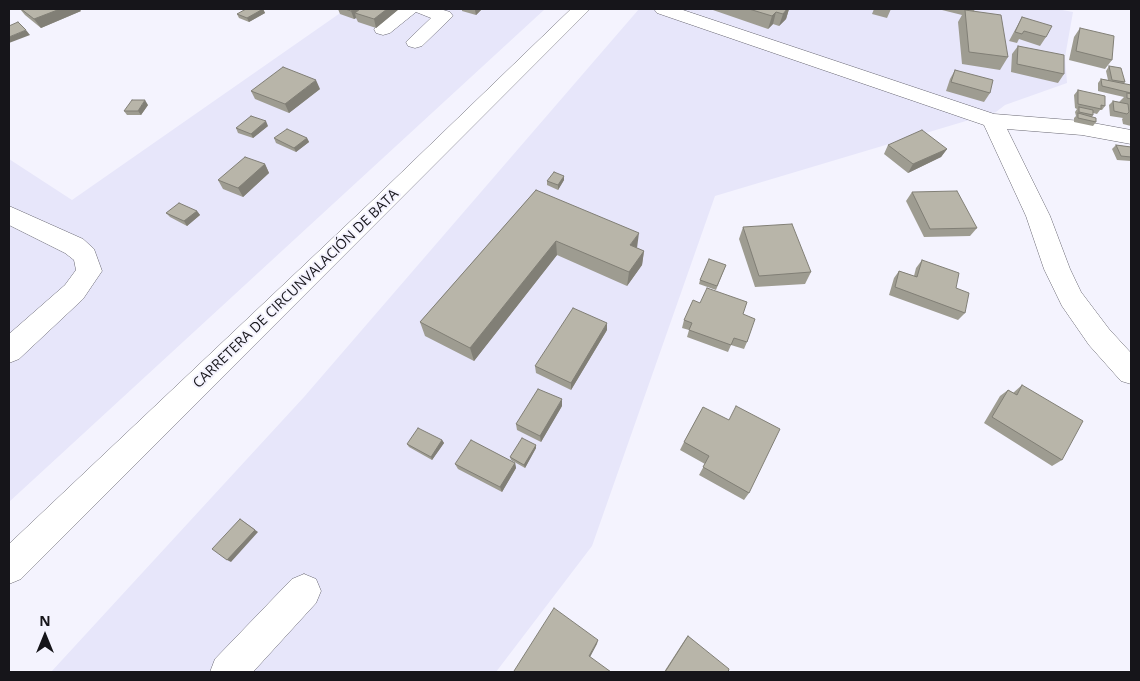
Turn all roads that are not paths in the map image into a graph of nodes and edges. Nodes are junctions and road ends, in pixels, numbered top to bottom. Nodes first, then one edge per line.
1 (408, 9) edge
2 (423, 9) edge
3 (581, 9) edge
4 (663, 9) edge
5 (383, 29) dead end
6 (415, 42) dead end
7 (992, 121) junction
8 (1131, 137) edge
9 (9, 215) edge
10 (9, 352) edge
11 (1131, 372) edge
12 (9, 567) edge
13 (304, 591) dead end
14 (228, 672) edge

1 - 5 street
2 - 6 street
3 - 12 street, CARRETERA DE CIRCUNVALACIÓN DE BATA
4 - 7 street
7 - 8 street
7 - 11 street
9 - 10 street
13 - 14 street

